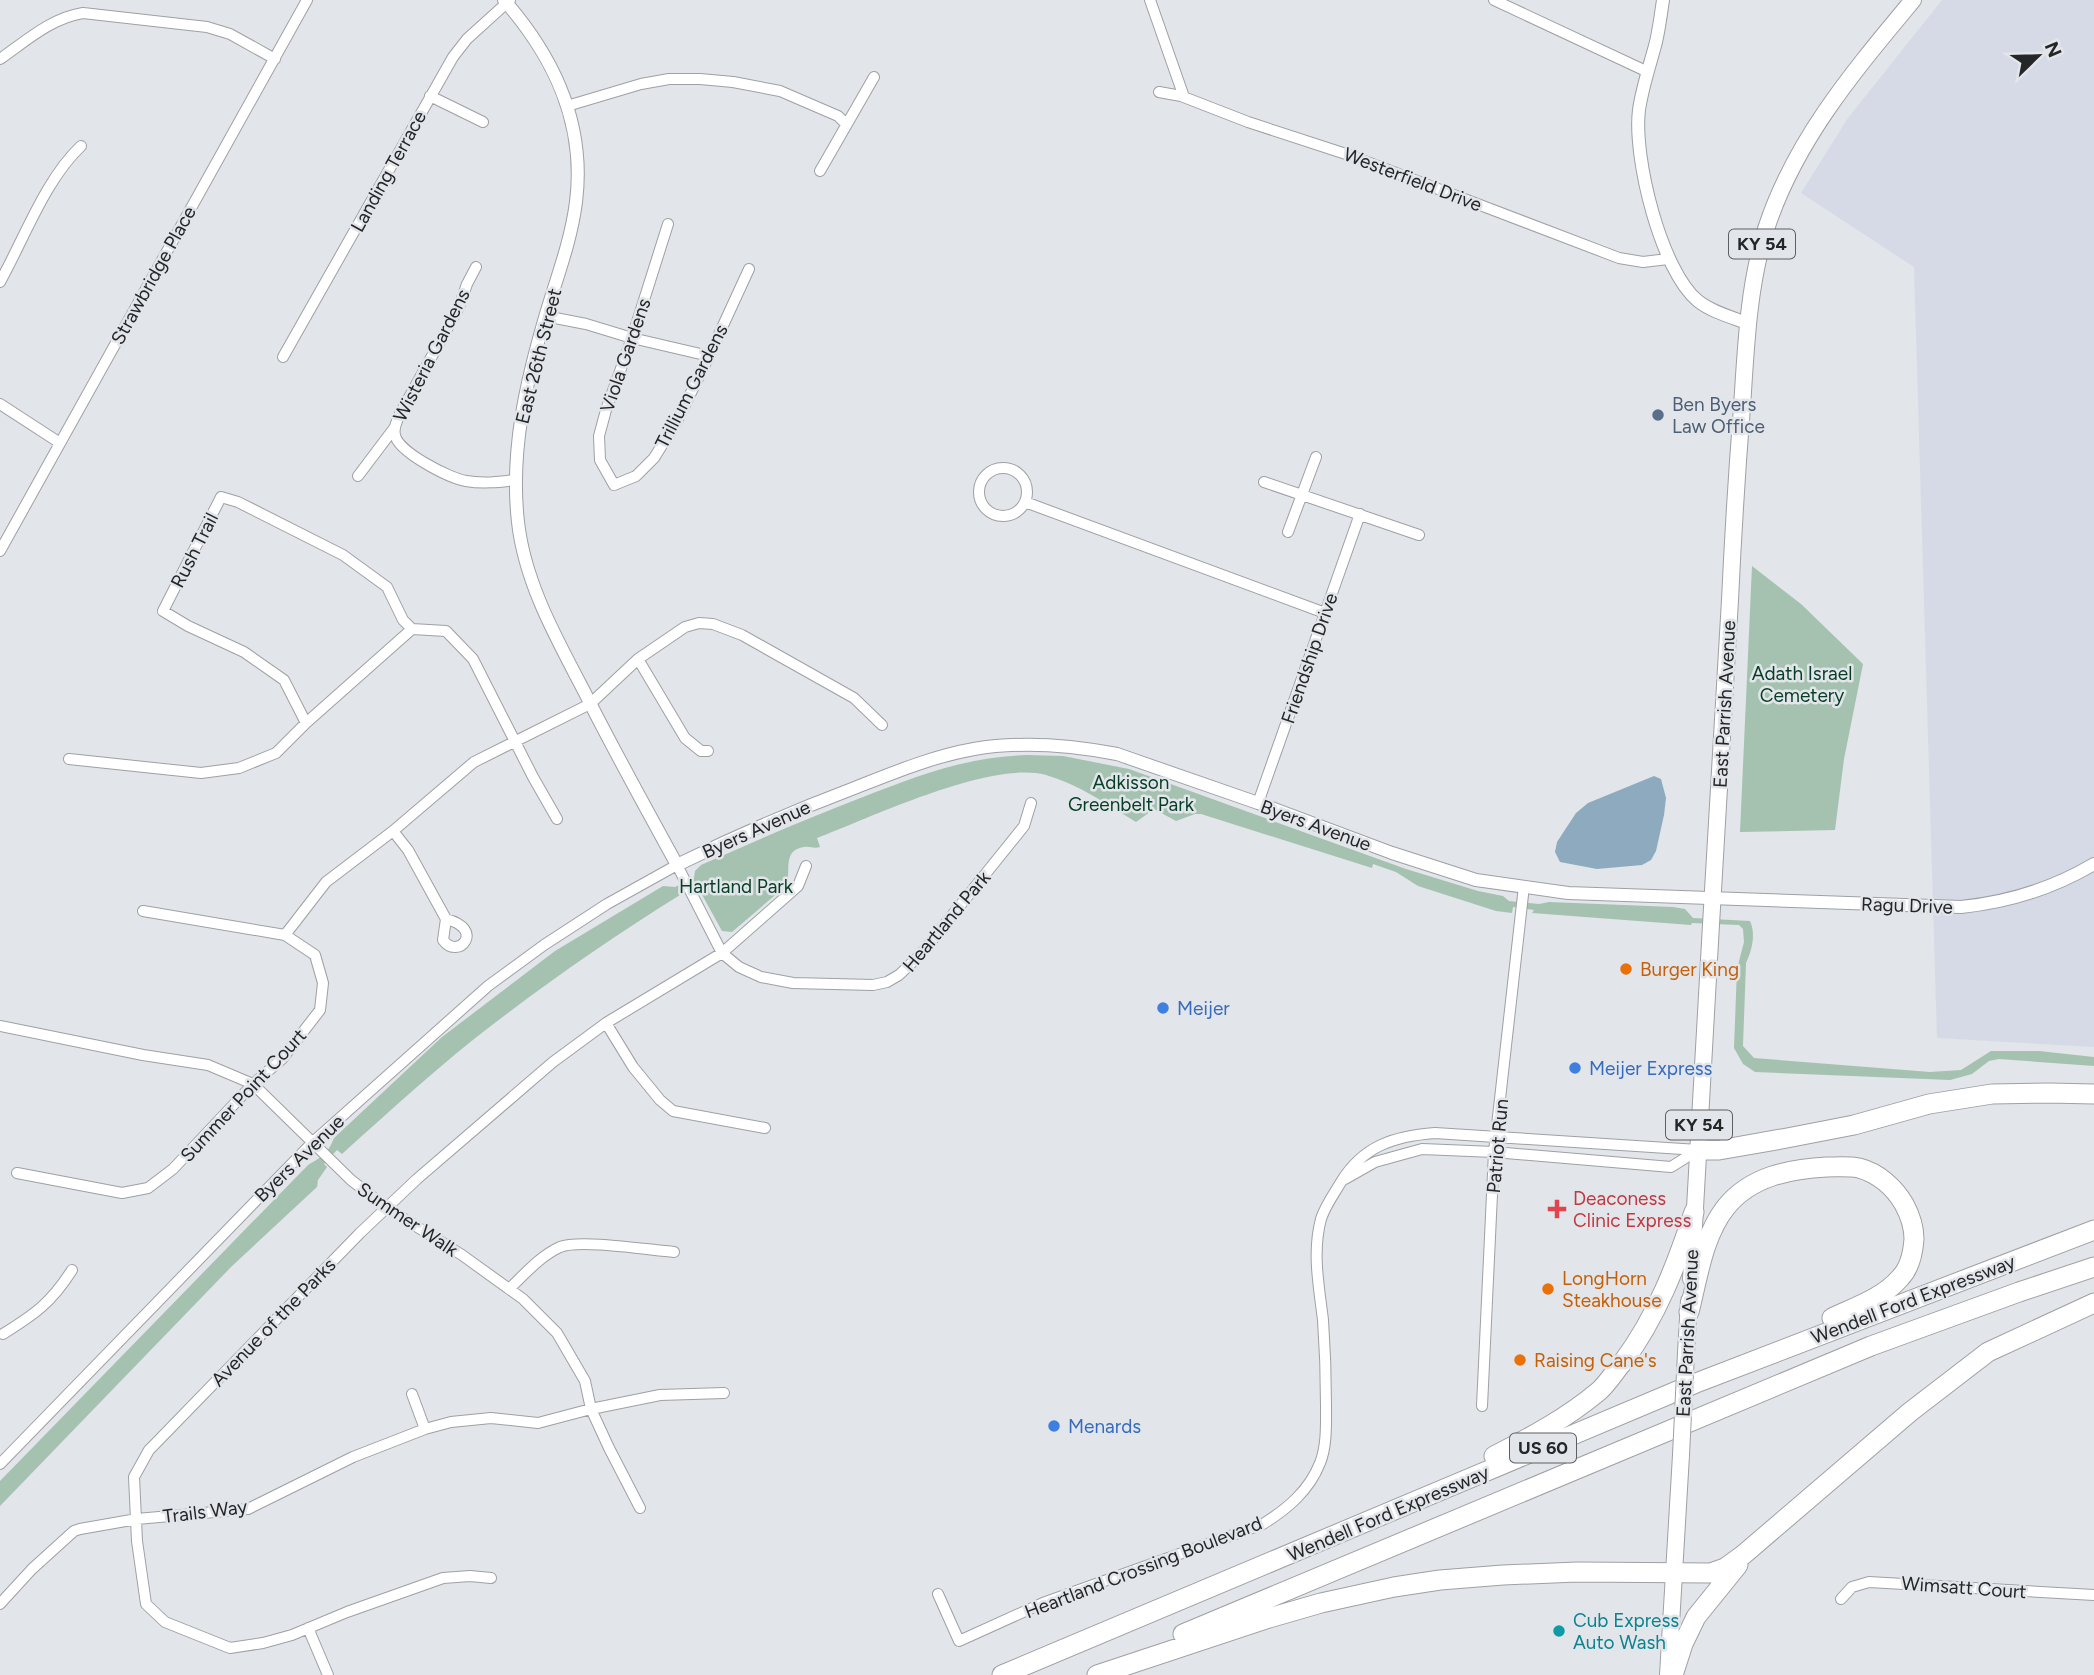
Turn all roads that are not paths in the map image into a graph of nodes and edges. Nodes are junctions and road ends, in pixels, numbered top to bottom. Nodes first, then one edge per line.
1 (307, 0) edge
2 (1150, 0) edge
3 (1493, 0) edge
4 (1663, 0) edge
5 (1913, 0) edge
6 (507, 1) edge
7 (275, 58) junction
8 (0, 59) edge
9 (1648, 72) junction
10 (874, 78) dead end
11 (1159, 92) dead end
12 (430, 96) junction
13 (1184, 97) junction
14 (567, 106) junction
15 (483, 122) dead end
16 (846, 124) junction
17 (81, 146) dead end
18 (820, 171) dead end
19 (668, 224) dead end
20 (1668, 259) junction
21 (476, 267) dead end
22 (748, 269) dead end
23 (0, 282) edge
24 (545, 317) junction
25 (1747, 323) junction
26 (632, 338) junction
27 (709, 356) junction
28 (283, 357) dead end
29 (0, 404) edge
30 (394, 427) junction
31 (60, 443) junction
32 (1316, 457) dead end
33 (358, 476) dead end
34 (515, 480) junction
35 (1264, 482) dead end
36 (614, 485) joint
37 (1301, 494) junction
38 (1025, 502) junction
39 (1360, 514) junction
40 (1288, 531) dead end
41 (1419, 535) dead end
42 (0, 551) edge
43 (1325, 613) junction
44 (412, 629) junction
45 (638, 659) junction
46 (590, 704) junction
47 (306, 723) junction
48 (882, 725) dead end
49 (515, 742) junction
50 (709, 751) dead end
51 (69, 759) dead end
52 (1031, 803) dead end
53 (1258, 803) junction
54 (557, 819) dead end
55 (393, 831) junction
56 (2094, 864) edge
57 (677, 865) junction
58 (806, 866) dead end
59 (1524, 887) junction
60 (1713, 898) junction
61 (143, 911) dead end
62 (446, 919) dead end
63 (285, 935) junction
64 (722, 953) junction
65 (606, 1023) junction
66 (0, 1026) edge
67 (253, 1084) junction
68 (2094, 1094) edge
69 (765, 1128) dead end
70 (1496, 1136) junction
71 (313, 1142) junction
72 (1698, 1150) junction
73 (1494, 1152) junction
74 (17, 1173) dead end
75 (1342, 1180) junction
76 (387, 1208) junction
77 (1694, 1212) junction
78 (2091, 1231) edge
79 (674, 1252) dead end
80 (2094, 1267) edge
81 (72, 1270) dead end
82 (2094, 1279) edge
83 (509, 1289) junction
84 (2018, 1292) junction
85 (2094, 1303) edge
86 (1689, 1312) junction
87 (0, 1320) edge
88 (1, 1337) edge
89 (1696, 1383) junction
90 (724, 1393) dead end
91 (412, 1394) dead end
92 (1482, 1406) dead end
93 (591, 1409) junction
94 (425, 1429) junction
95 (0, 1464) edge
96 (640, 1508) dead end
97 (136, 1519) junction
98 (1331, 1537) junction
99 (1757, 1543) junction
100 (1674, 1573) junction
101 (491, 1578) dead end
102 (938, 1594) dead end
103 (2094, 1595) edge
104 (1841, 1599) dead end
105 (0, 1604) edge
106 (309, 1628) junction
107 (328, 1675) edge
108 (1002, 1675) edge
109 (1086, 1675) edge
110 (1097, 1675) edge
111 (1671, 1675) edge

1 - 7 street, Strawbridge Place
2 - 13 street
3 - 9 street
4 - 9 street
5 - 25 main road, East Parrish Avenue / KY 54
6 - 12 street, Landing Terrace
6 - 14 street, East 26th Street
7 - 8 street
7 - 31 street, Strawbridge Place
9 - 20 street
10 - 16 street
11 - 13 street, Westerfield Drive
12 - 15 street
12 - 28 street, Landing Terrace
13 - 20 street, Westerfield Drive
14 - 16 street
14 - 24 street, East 26th Street
16 - 18 street
17 - 23 street
19 - 26 street, Viola Gardens
20 - 25 street
21 - 30 street, Wisteria Gardens
22 - 27 street, Trillium Gardens
24 - 26 street
24 - 34 street, East 26th Street
25 - 60 main road, East Parrish Avenue / KY 54
26 - 27 street
26 - 36 street, Viola Gardens
27 - 36 street, Trillium Gardens
29 - 31 street
30 - 33 street
30 - 34 street, Wisteria Gardens
31 - 42 street, Strawbridge Place
32 - 37 street
34 - 46 street, East 26th Street
35 - 37 street
37 - 39 street
37 - 40 street
38 - 38 street
38 - 43 street
39 - 41 street
39 - 43 street, Friendship Drive
43 - 53 street, Friendship Drive
44 - 47 street
44 - 47 street, Rush Trail
44 - 49 street
45 - 46 street
45 - 48 street
45 - 50 street
46 - 49 street
46 - 57 street, East 26th Street
47 - 51 street
49 - 54 street
49 - 55 street
52 - 64 street, Heartland Park
53 - 57 street, Byers Avenue
53 - 59 street, Byers Avenue
55 - 62 street
55 - 63 street
56 - 60 street, Ragu Drive
57 - 64 street, Heartland Park
57 - 71 street, Byers Avenue
58 - 64 street, Avenue of the Parks
59 - 60 street, Byers Avenue
59 - 70 street, Patriot Run
60 - 72 main road, East Parrish Avenue / KY 54
61 - 63 street, Summer Point Court
63 - 67 street, Summer Point Court
64 - 65 street, Avenue of the Parks
65 - 69 street
65 - 76 street, Avenue of the Parks
66 - 67 street, Summer Walk
67 - 71 street, Summer Walk
67 - 74 street, Summer Point Court
68 - 72 highway
70 - 72 street, Heartland Crossing Boulevard
70 - 73 street, Patriot Run
70 - 75 street, Heartland Crossing Boulevard
71 - 76 street, Summer Walk
71 - 95 street, Byers Avenue
72 - 73 street
72 - 77 main road, East Parrish Avenue / KY 54
73 - 75 street
73 - 92 street, Patriot Run
75 - 102 street, Heartland Crossing Boulevard
76 - 83 street, Summer Walk
76 - 97 street, Avenue of the Parks
77 - 86 main road, East Parrish Avenue / KY 54
77 - 98 highway
78 - 89 highway, Wendell Ford Expressway / US 60
79 - 83 street
80 - 84 highway, US 60
81 - 88 street
82 - 84 highway
83 - 93 street, Summer Walk
84 - 109 highway, Wendell Ford Expressway / US 60
85 - 99 highway
86 - 89 highway
86 - 100 main road, East Parrish Avenue / KY 54, bridge
87 - 88 street
89 - 98 highway, Wendell Ford Expressway / US 60
90 - 93 street, Trails Way
91 - 94 street
93 - 94 street, Trails Way
93 - 96 street, Summer Walk
94 - 97 street, Trails Way
97 - 105 street, Trails Way
97 - 106 street, Avenue of the Parks
98 - 108 highway, Wendell Ford Expressway / US 60
99 - 100 highway
99 - 111 highway
100 - 110 highway
100 - 111 main road, KY 54
101 - 106 street, Avenue of the Parks
103 - 104 street, Wimsatt Court
106 - 107 street

